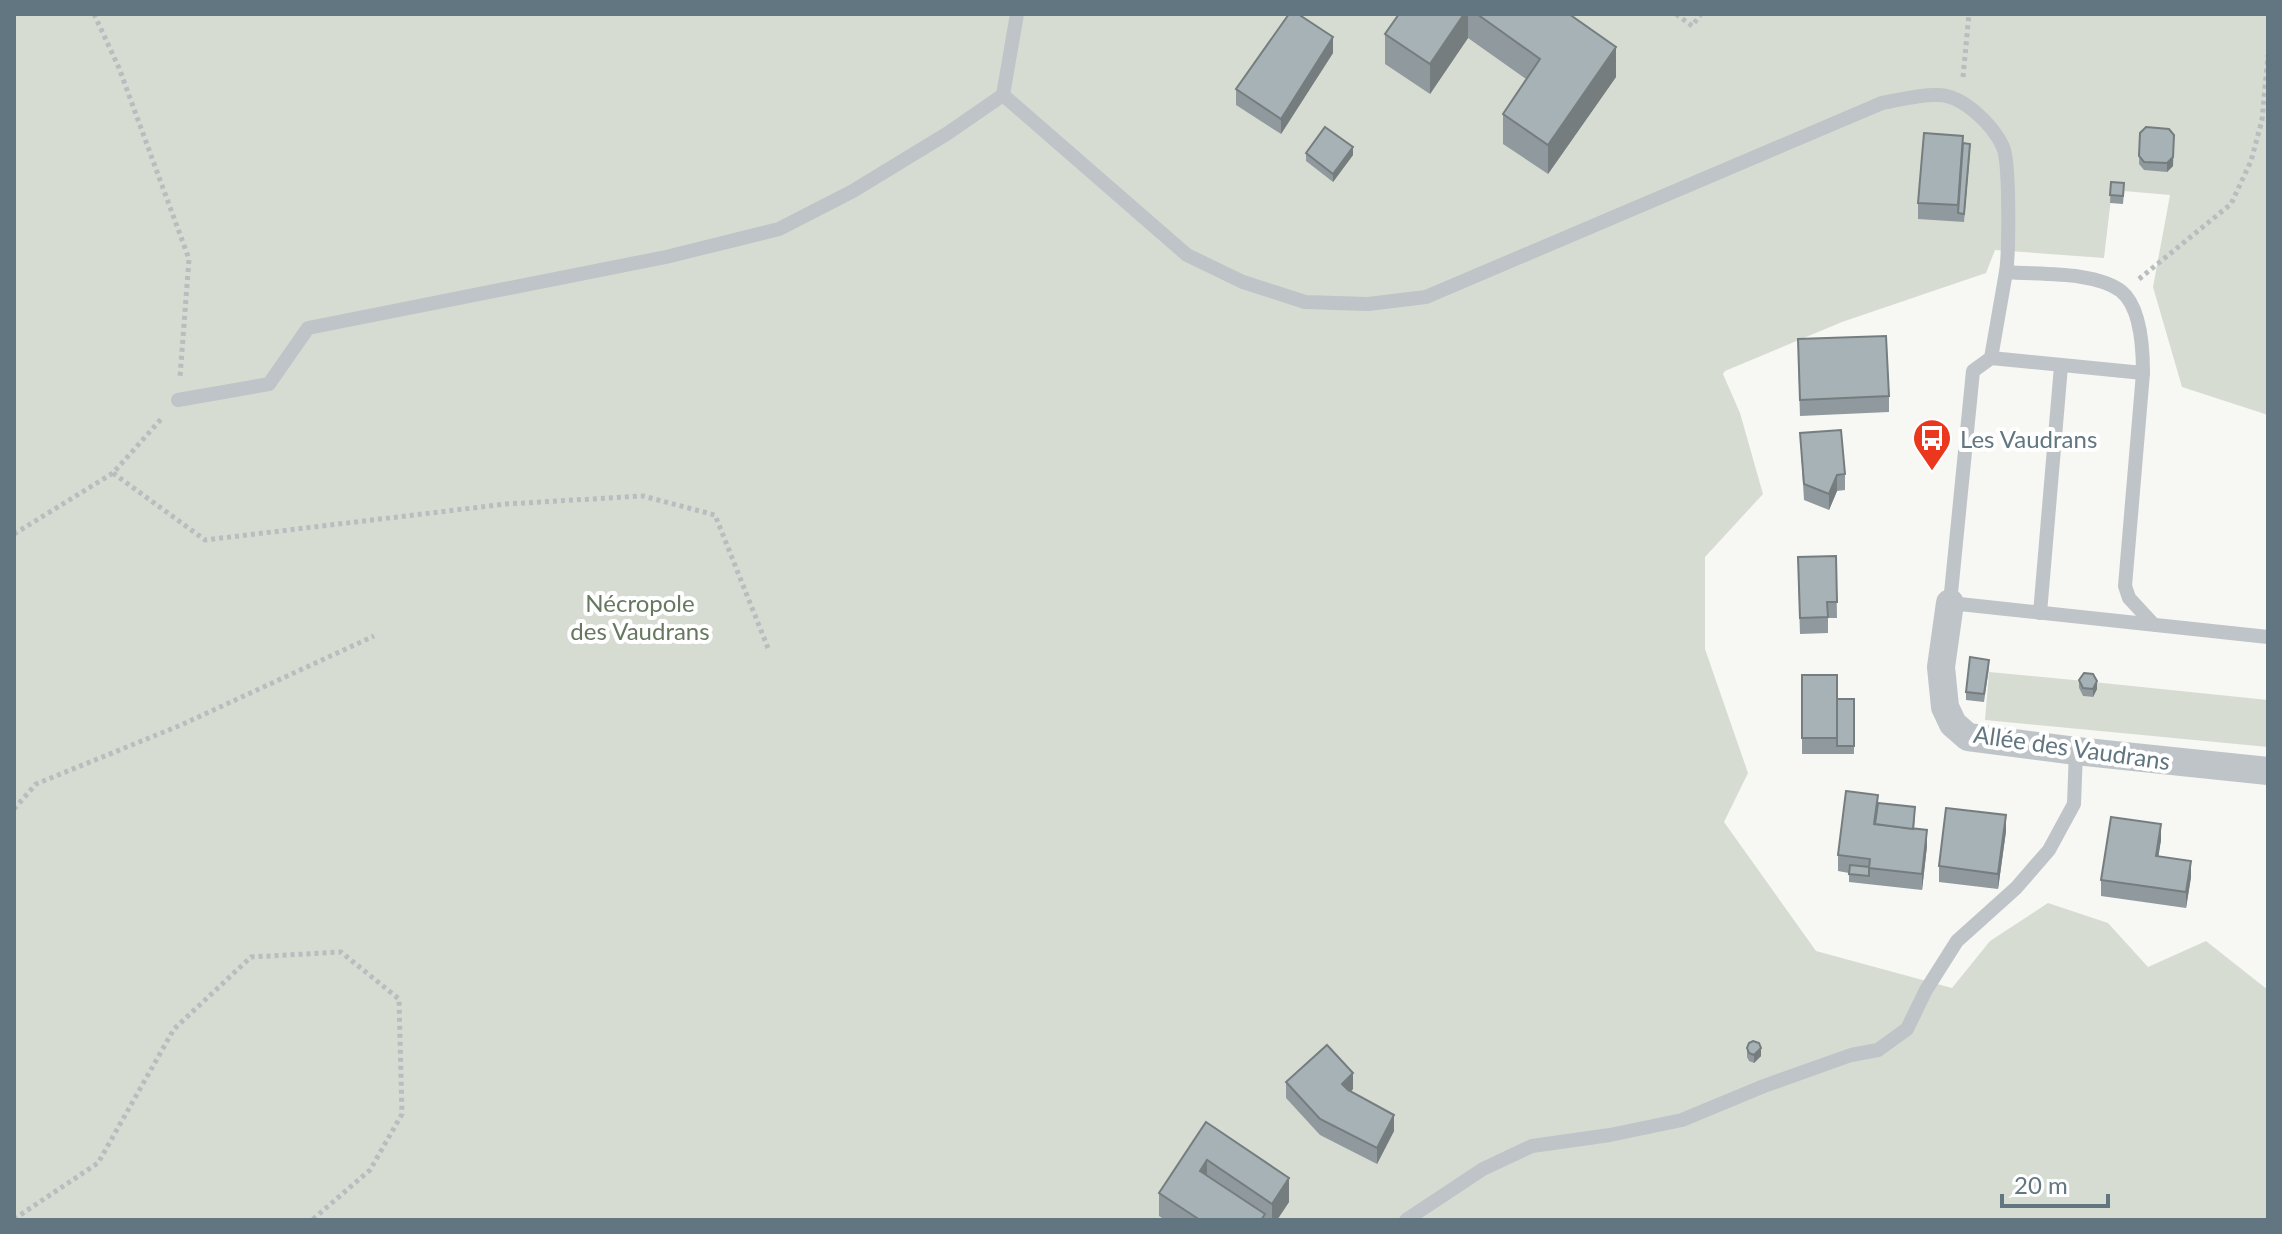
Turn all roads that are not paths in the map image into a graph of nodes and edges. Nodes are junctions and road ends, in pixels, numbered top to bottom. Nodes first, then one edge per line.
1 (1017, 14) edge
2 (1003, 95) junction
3 (2006, 272) junction
4 (1991, 358) junction
5 (2061, 366) junction
6 (2143, 373) junction
7 (178, 400) road end
8 (1950, 603) junction
9 (2040, 613) junction
10 (2154, 625) junction
11 (2268, 637) edge
12 (2076, 751) junction
13 (2268, 771) edge
14 (1406, 1220) edge

1 - 2 lane
2 - 3 lane
2 - 7 lane
3 - 4 lane
3 - 6 lane
4 - 5 lane
4 - 8 lane
5 - 6 lane
5 - 9 lane
6 - 10 lane
8 - 9 lane
8 - 12 street, Allée des Vaudrans
9 - 10 lane
10 - 11 lane
12 - 13 street, Allée des Vaudrans
12 - 14 lane

